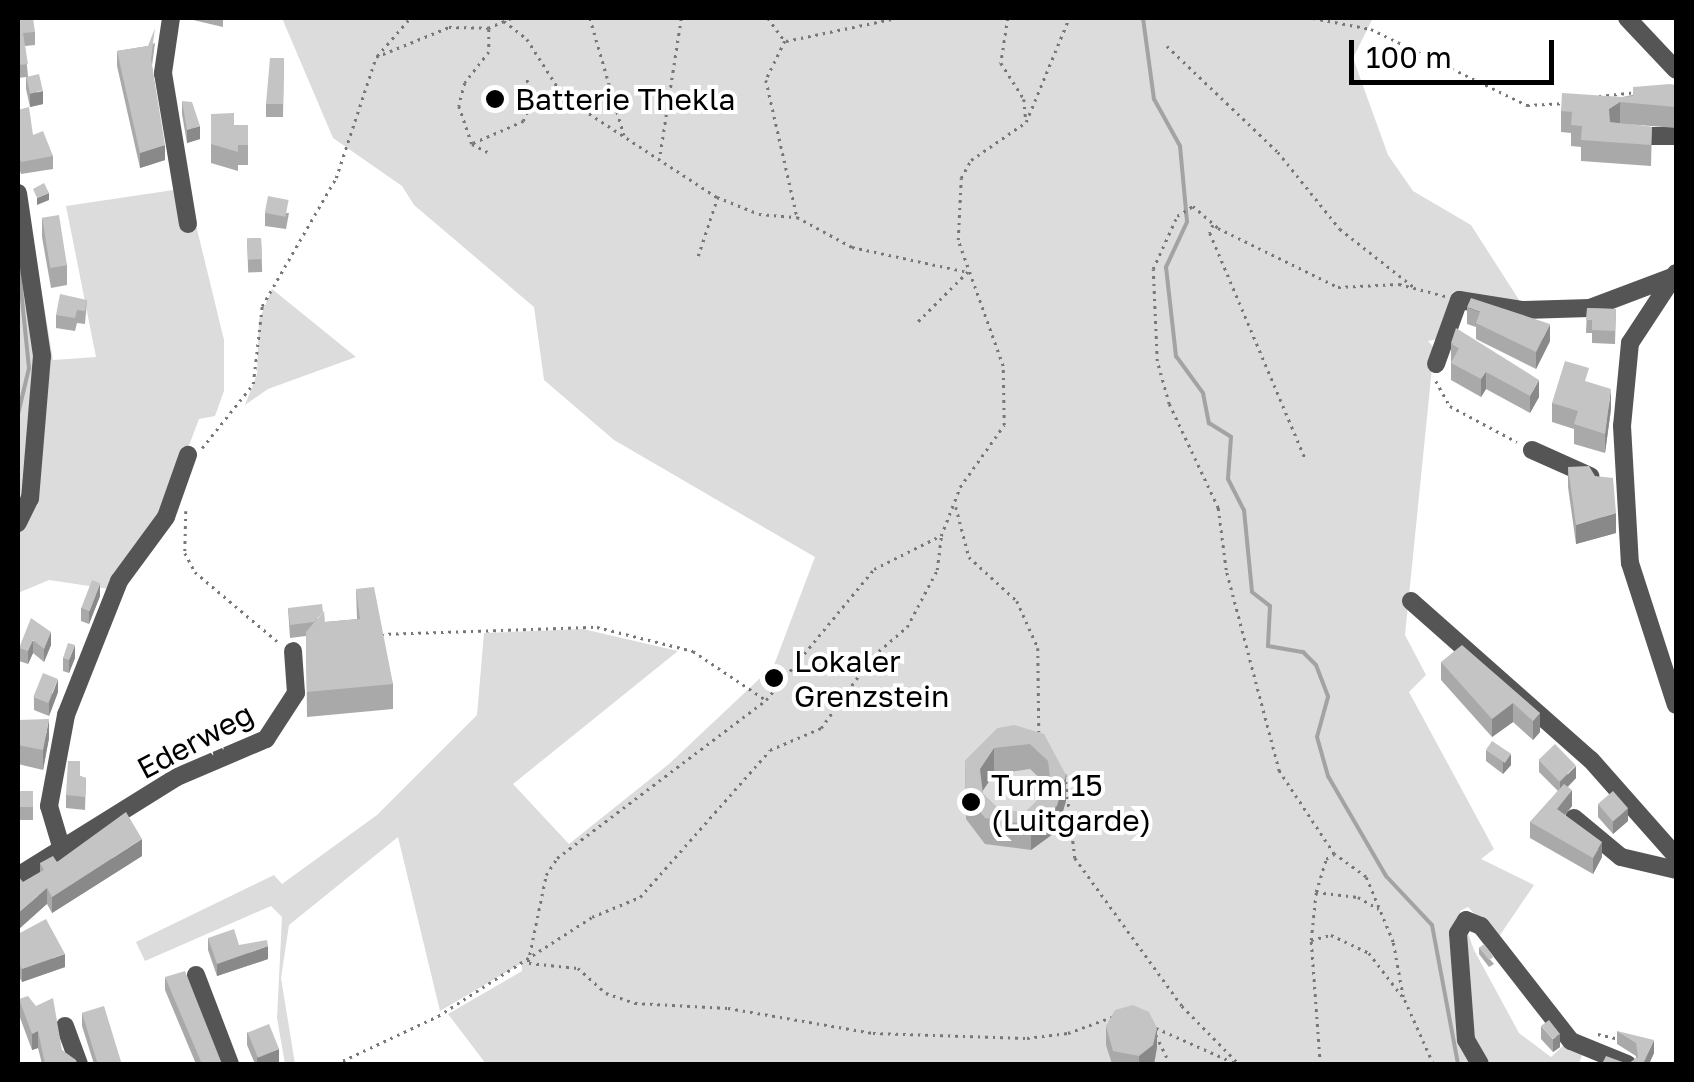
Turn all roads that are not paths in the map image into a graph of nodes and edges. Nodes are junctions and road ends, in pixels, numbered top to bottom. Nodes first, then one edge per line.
1 (170, 18) edge
2 (1627, 18) edge
3 (1670, 63) edge
4 (1620, 136) edge
5 (1676, 136) edge
6 (18, 193) edge
7 (188, 224) dead end
8 (1676, 274) edge
9 (1436, 364) road end
10 (1532, 450) road end
11 (188, 455) road end
12 (1624, 486) junction
13 (18, 523) edge
14 (1411, 600) dead end
15 (294, 652) road end
16 (1676, 705) edge
17 (1574, 818) edge
18 (63, 853) junction
19 (1676, 856) edge
20 (1676, 870) edge
21 (18, 876) edge
22 (196, 975) dead end
23 (65, 1026) dead end
24 (79, 1064) edge
25 (230, 1064) edge
26 (1480, 1064) edge
27 (1627, 1064) edge

1 - 7 street
2 - 3 street
4 - 5 street
6 - 13 street
8 - 9 street
8 - 12 street
10 - 12 street
11 - 18 street
12 - 16 street
14 - 19 street
15 - 18 street, Ederweg
17 - 20 street
18 - 21 street, Ederweg
22 - 25 street
23 - 24 street
26 - 27 street

